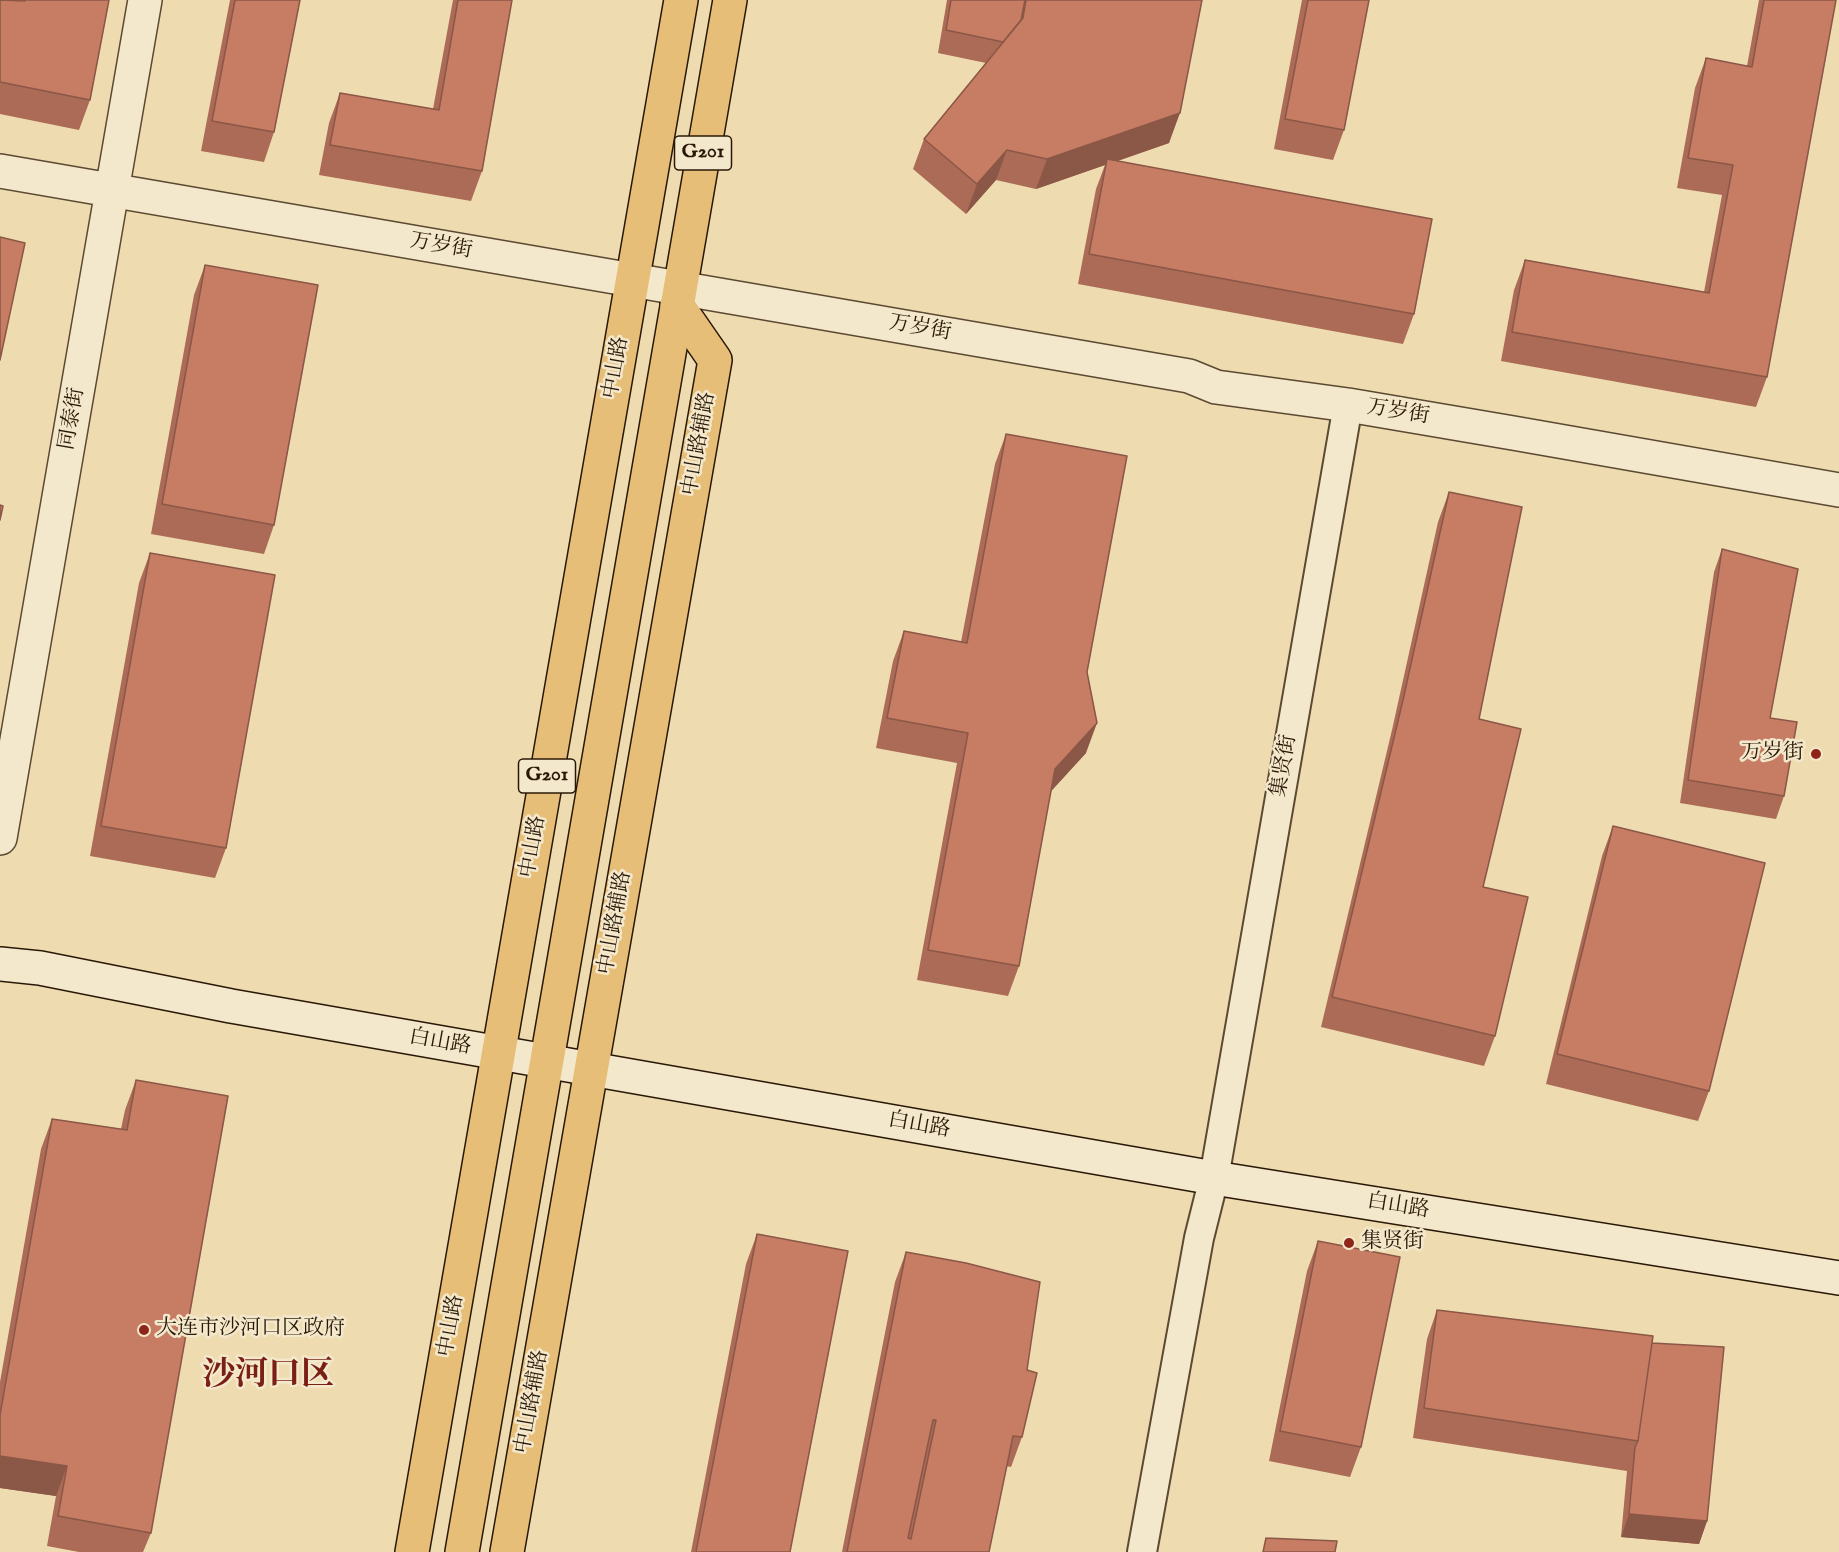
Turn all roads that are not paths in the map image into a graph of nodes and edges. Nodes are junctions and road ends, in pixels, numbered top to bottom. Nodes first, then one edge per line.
1 (145, 0) edge
2 (681, 0) edge
3 (730, 0) edge
4 (0, 171) edge
5 (112, 190) junction
6 (633, 280) junction
7 (679, 296) junction
8 (1348, 405) junction
9 (1839, 490) edge
10 (0, 838) edge
11 (0, 964) edge
12 (499, 1053) junction
13 (547, 1062) junction
14 (591, 1070) junction
15 (1214, 1178) junction
16 (1839, 1278) edge
17 (412, 1552) edge
18 (462, 1552) edge
19 (507, 1552) edge
20 (1142, 1552) edge

1 - 5 street, 同泰街
2 - 6 main road, 中山路 / G201
3 - 7 main road, G201
4 - 5 street, 万岁街
5 - 6 street, 万岁街
5 - 10 street, 同泰街
6 - 7 street, 万岁街
6 - 12 main road, 中山路 / G201
7 - 8 street, 万岁街
7 - 13 main road, G201
7 - 14 main road, 中山路辅路
8 - 9 street, 万岁街
8 - 15 street, 集贤街
11 - 12 street, 白山路
12 - 13 street, 白山路
12 - 17 main road, 中山路 / G201
13 - 14 street, 白山路
13 - 18 main road, G201
14 - 15 street, 白山路
14 - 19 main road, 中山路辅路
15 - 16 street, 白山路
15 - 20 street, 集贤街

